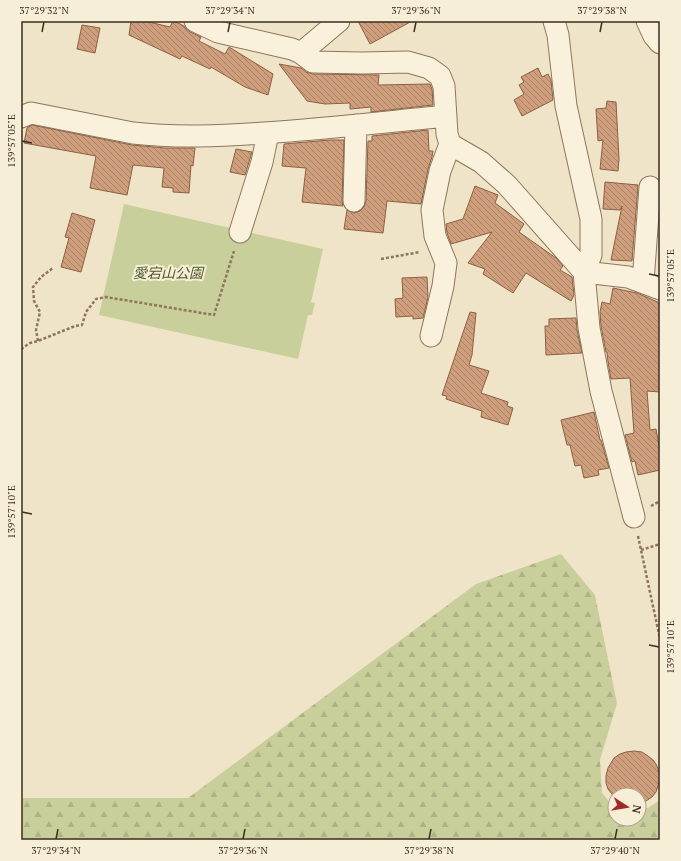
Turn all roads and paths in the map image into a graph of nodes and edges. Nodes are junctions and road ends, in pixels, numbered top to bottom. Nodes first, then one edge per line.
1 (195, 21) edge
2 (339, 21) edge
3 (554, 21) edge
4 (647, 21) edge
5 (660, 43) edge
6 (301, 53) junction
7 (446, 116) junction
8 (21, 117) edge
9 (356, 125) junction
10 (268, 133) junction
11 (450, 144) junction
12 (650, 186) dead end
13 (354, 201) dead end
14 (240, 232) joint
15 (440, 249) junction
16 (381, 259) dead end
17 (53, 268) dead end
18 (584, 272) junction
19 (652, 285) edge
20 (432, 336) dead end
21 (38, 341) junction
22 (21, 349) edge
23 (634, 517) joint
24 (660, 544) edge
25 (641, 550) junction
26 (660, 639) edge

1 - 6 street
2 - 6 street
3 - 18 street
4 - 5 street
6 - 7 street
7 - 9 street
7 - 11 street
8 - 10 street
9 - 10 street
9 - 13 street
10 - 14 street
11 - 15 street
11 - 18 street
12 - 19 street
14 - 21 path
15 - 16 path
15 - 20 street
17 - 21 path
18 - 19 street
18 - 23 street
21 - 22 path
23 - 25 path
24 - 25 path
25 - 26 path

